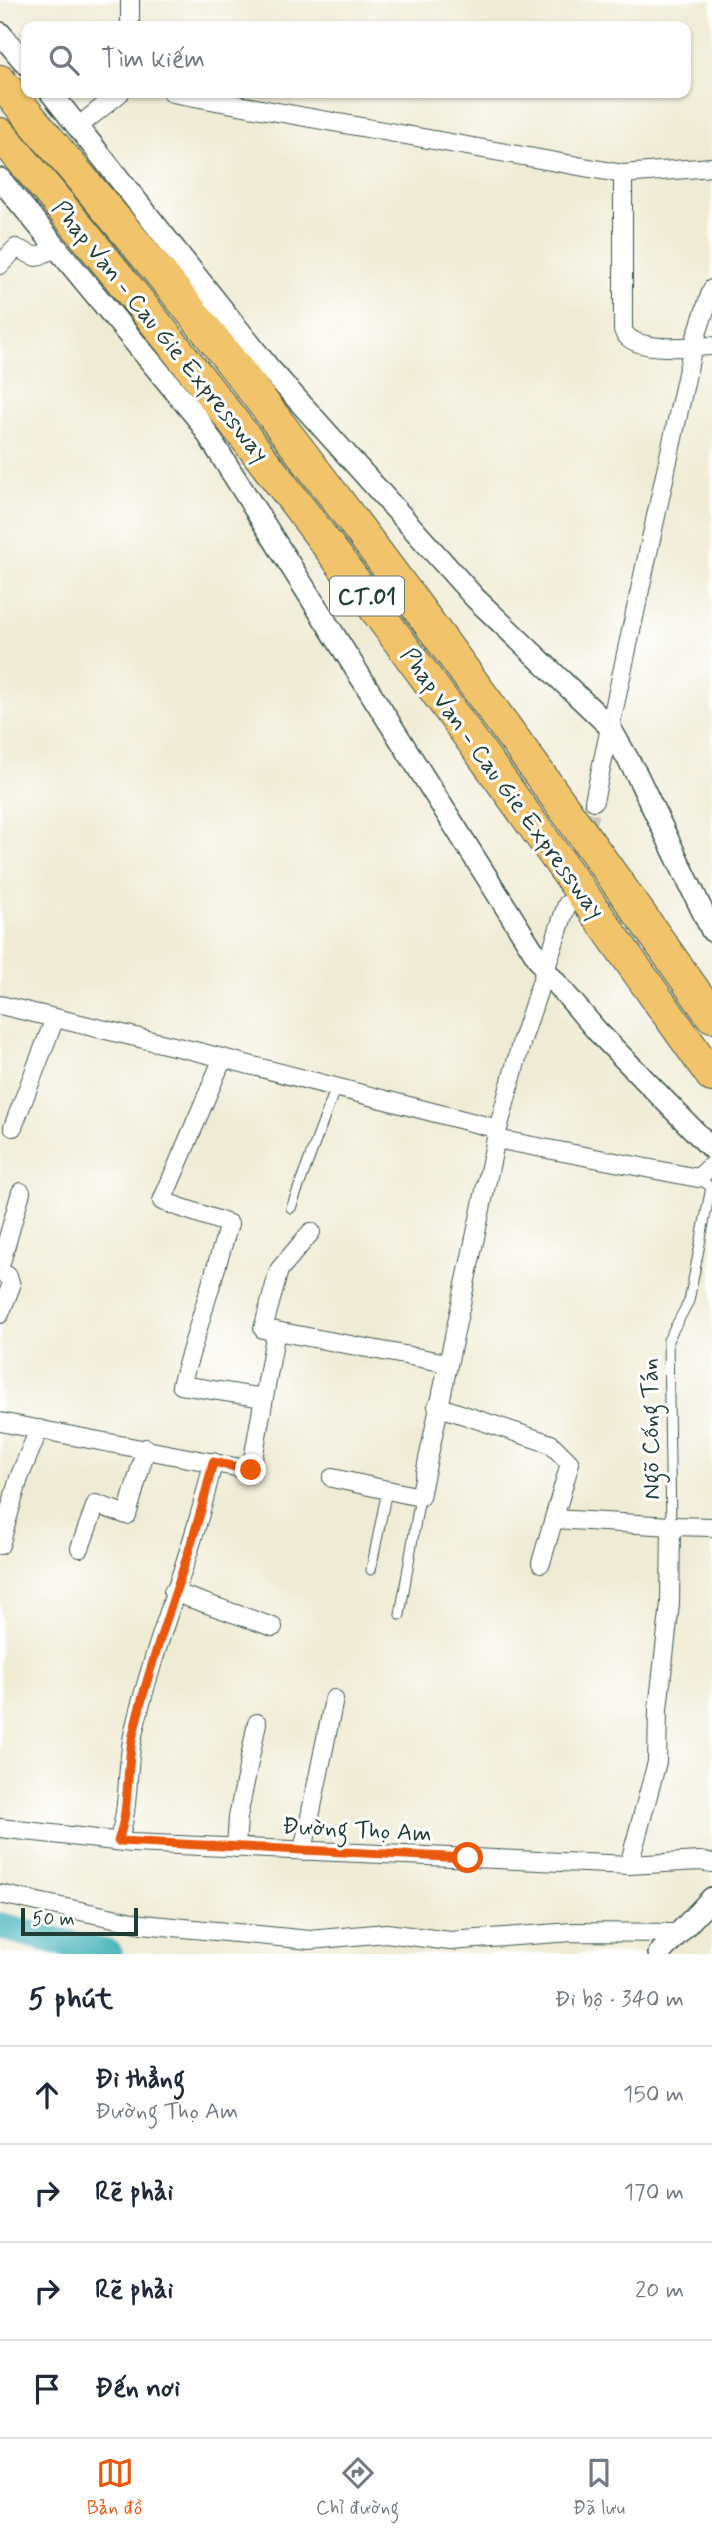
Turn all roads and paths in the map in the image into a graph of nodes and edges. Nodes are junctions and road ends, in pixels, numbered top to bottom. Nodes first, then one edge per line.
1 (130, 0) edge
2 (130, 21) edge
3 (0, 33) edge
4 (21, 58) edge
5 (0, 81) edge
6 (55, 98) edge
7 (114, 98) edge
8 (200, 98) edge
9 (79, 126) junction
10 (0, 134) edge
11 (712, 167) edge
12 (623, 174) junction
13 (0, 180) edge
14 (56, 248) junction
15 (0, 265) edge
16 (712, 289) edge
17 (693, 346) junction
18 (712, 346) edge
19 (609, 726) junction
20 (594, 801) tunnel mouth
21 (567, 904) tunnel mouth
22 (712, 931) edge
23 (546, 971) junction
24 (0, 1005) edge
25 (712, 1016) edge
26 (55, 1018) junction
27 (223, 1058) junction
28 (712, 1076) edge
29 (336, 1087) junction
30 (13, 1127) dead end
31 (497, 1134) junction
32 (712, 1149) edge
33 (712, 1165) edge
34 (698, 1178) junction
35 (21, 1192) dead end
36 (291, 1208) dead end
37 (311, 1232) dead end
38 (0, 1266) edge
39 (0, 1272) edge
40 (0, 1314) edge
41 (276, 1331) junction
42 (447, 1363) junction
43 (264, 1398) junction
44 (438, 1406) junction
45 (0, 1422) edge
46 (39, 1429) junction
47 (146, 1448) junction
48 (213, 1462) junction
49 (332, 1478) dead end
50 (387, 1490) junction
51 (420, 1497) junction
52 (554, 1519) junction
53 (671, 1526) junction
54 (712, 1527) edge
55 (0, 1545) edge
56 (80, 1548) dead end
57 (541, 1563) dead end
58 (371, 1570) dead end
59 (173, 1592) junction
60 (400, 1615) dead end
61 (274, 1627) dead end
62 (334, 1699) dead end
63 (257, 1723) dead end
64 (0, 1828) edge
65 (118, 1841) junction
66 (236, 1848) junction
67 (303, 1851) junction
68 (708, 1860) edge
69 (629, 1865) junction
70 (0, 1894) edge
71 (707, 1908) edge
72 (678, 1933) junction
73 (660, 1952) edge

1 - 2 street
3 - 4 street
5 - 25 highway, Phap Van - Cau Gie Expressway / CT.01
6 - 9 street
7 - 9 street
8 - 12 street
9 - 19 street
10 - 28 highway, Phap Van - Cau Gie Expressway / CT.01
11 - 12 street
12 - 17 street
13 - 14 street
14 - 15 street
14 - 23 street
16 - 17 street
17 - 18 street
17 - 19 street
19 - 20 street
19 - 22 street
21 - 23 street
23 - 31 street
23 - 32 street
24 - 26 street
26 - 27 street
26 - 30 street
27 - 29 street
27 - 43 street
29 - 31 street
29 - 36 lane
31 - 34 street
31 - 42 street
33 - 34 street
34 - 53 lane, Ngõ Cống Tán
35 - 38 street
37 - 41 street
39 - 40 street
41 - 42 street
41 - 43 street
42 - 44 street
43 - 48 street
44 - 51 street
44 - 52 street
45 - 46 street
46 - 47 street
46 - 55 street
47 - 48 street
47 - 56 street
48 - 59 street
49 - 50 street
50 - 51 street
50 - 58 lane
51 - 60 lane
52 - 53 street
52 - 57 street
53 - 54 street
53 - 69 street
59 - 61 street
59 - 65 street
62 - 67 street
63 - 66 street
64 - 65 street, Đường Thọ Am
65 - 66 street, Đường Thọ Am
66 - 67 street, Đường Thọ Am
67 - 69 street, Đường Thọ Am
68 - 69 street, Đường Thọ Am
70 - 72 street
71 - 72 street
72 - 73 street

